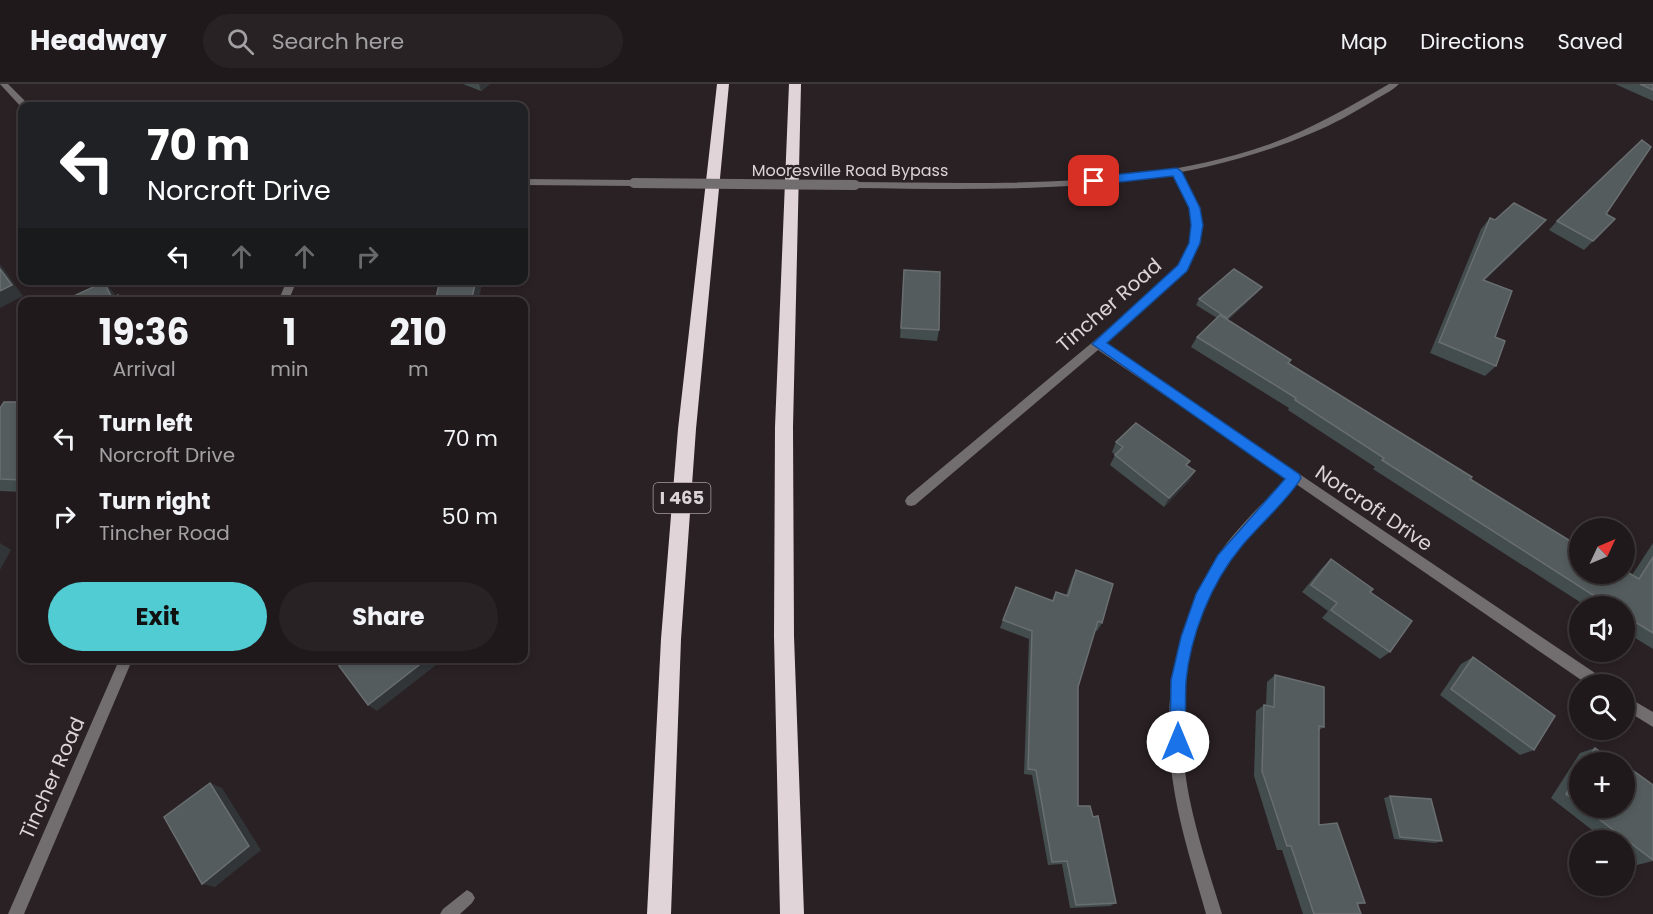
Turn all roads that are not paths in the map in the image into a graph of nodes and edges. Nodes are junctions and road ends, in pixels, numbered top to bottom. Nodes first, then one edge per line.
1 (3, 84) edge
2 (723, 84) edge
3 (795, 84) edge
4 (1395, 84) edge
5 (22, 102) edge
6 (1177, 172) junction
7 (528, 182) edge
8 (1098, 344) junction
9 (1294, 478) junction
10 (911, 501) dead end
11 (125, 663) edge
12 (1584, 674) edge
13 (1635, 708) edge
14 (1653, 720) edge
15 (467, 898) dead end
16 (16, 914) edge
17 (448, 914) edge
18 (658, 914) edge
19 (792, 914) edge
20 (1214, 914) edge

1 - 5 street
2 - 18 highway, I 465
3 - 19 highway
4 - 6 street
6 - 7 street, Mooresville Road Bypass, bridge
6 - 8 street, Tincher Road
8 - 9 street, Norcroft Drive
8 - 10 street, Tincher Road
9 - 12 street, Norcroft Drive
9 - 20 street
11 - 16 street, Tincher Road
13 - 14 street
15 - 17 street

